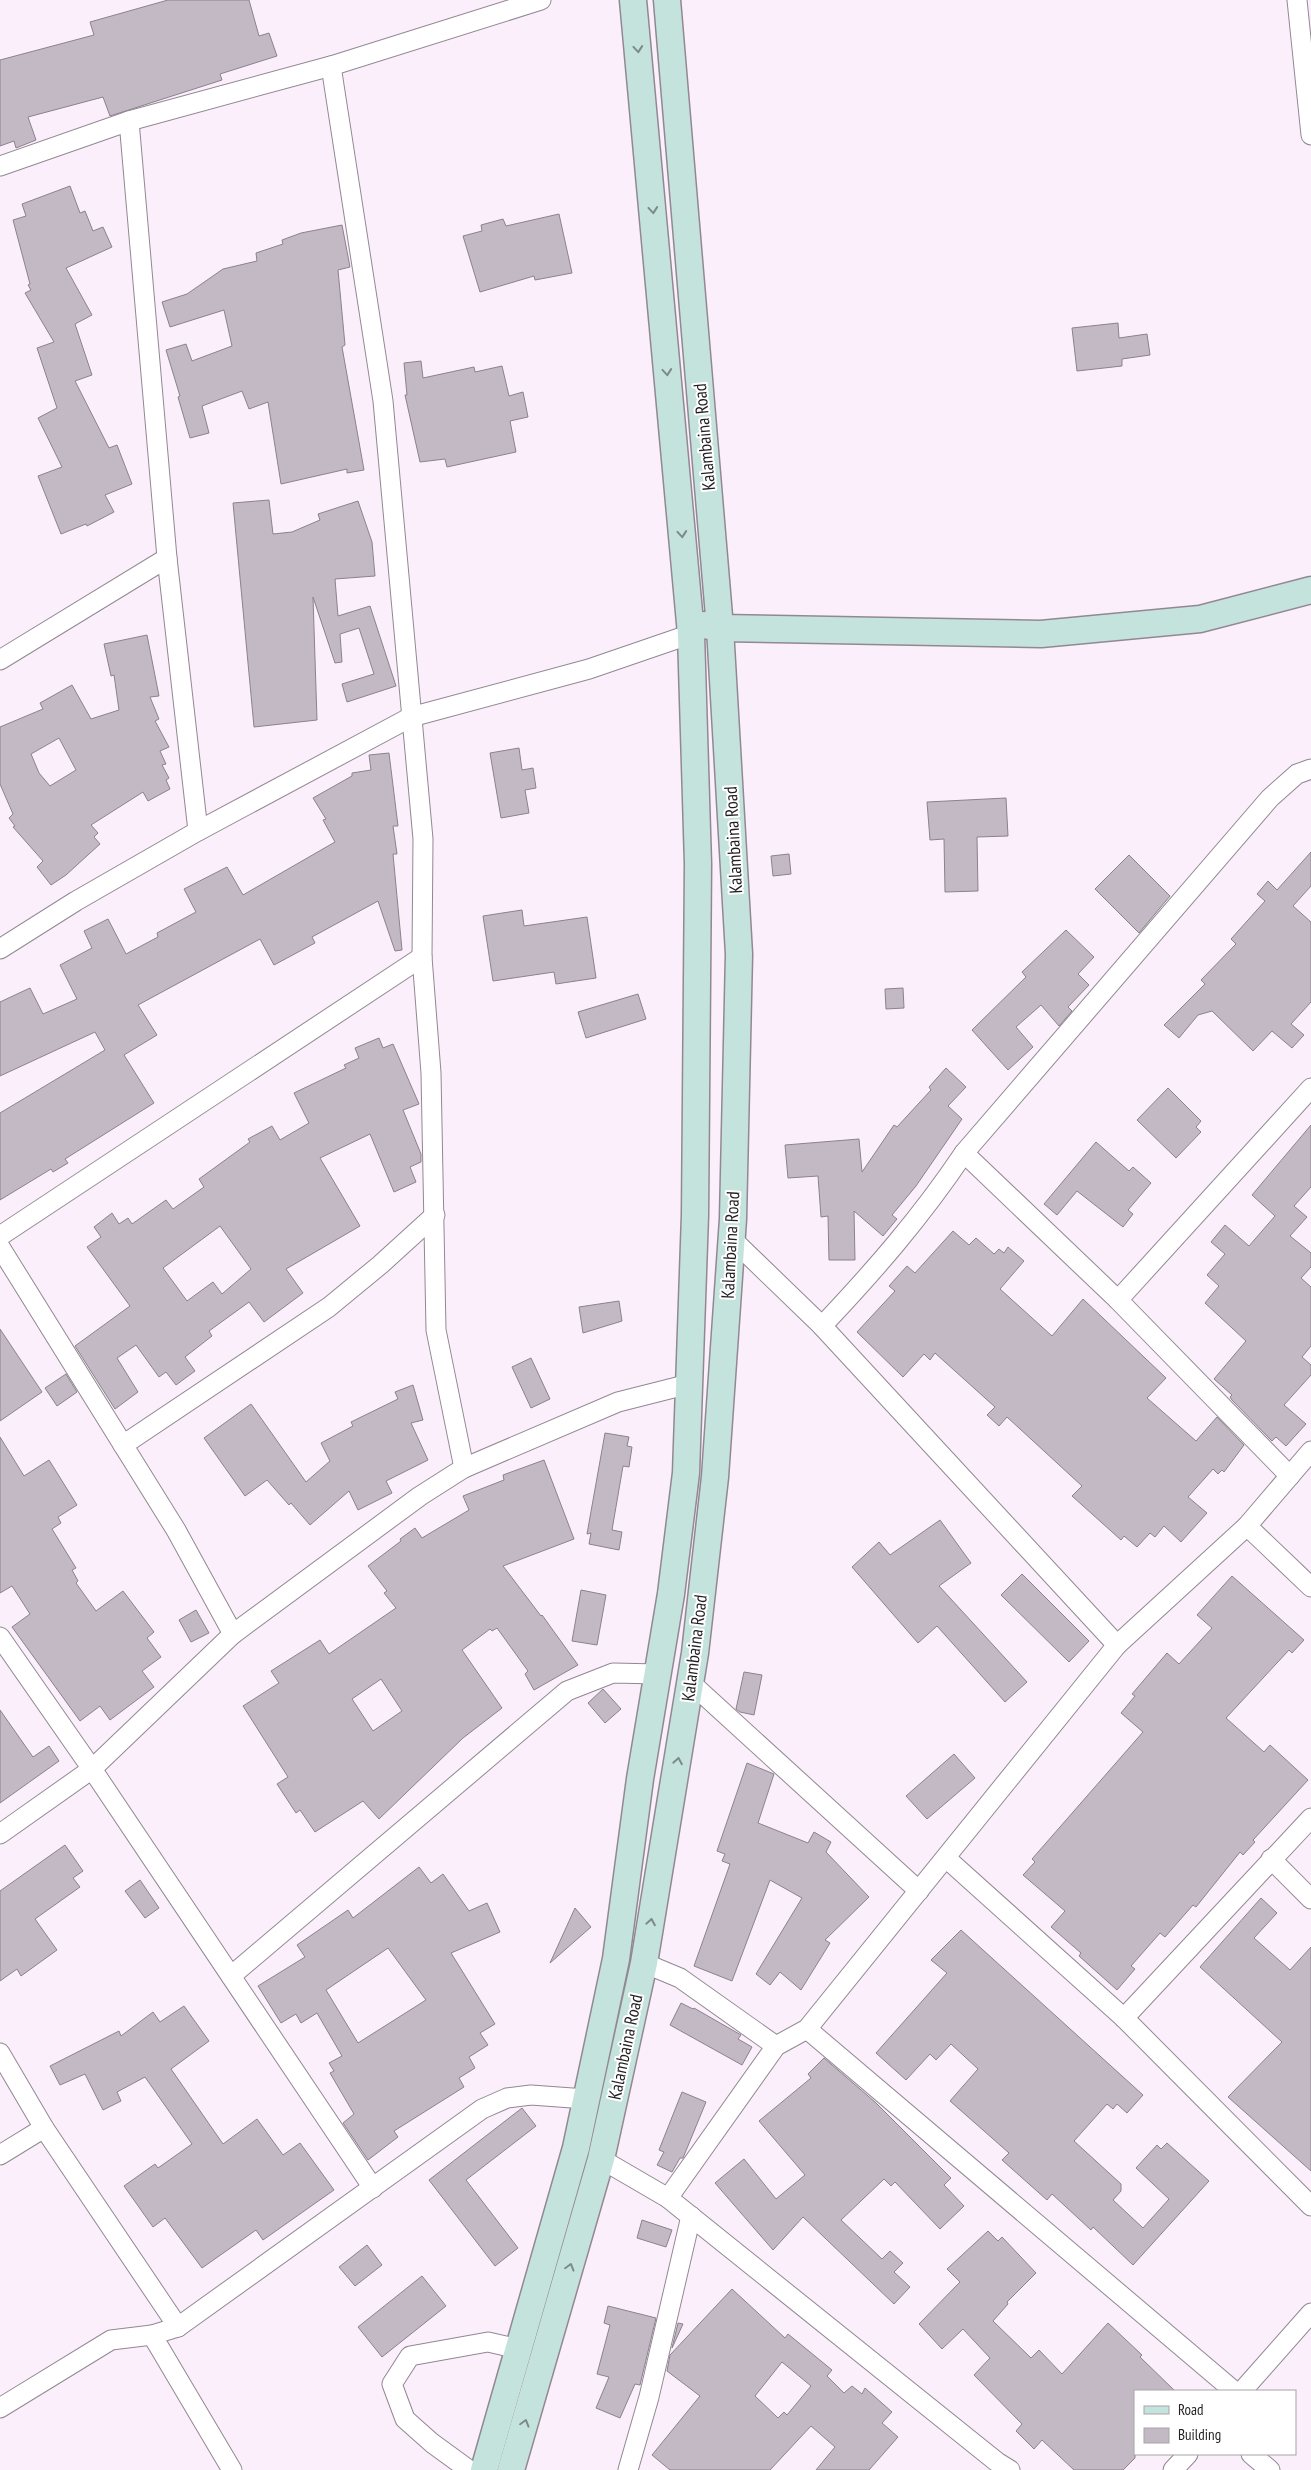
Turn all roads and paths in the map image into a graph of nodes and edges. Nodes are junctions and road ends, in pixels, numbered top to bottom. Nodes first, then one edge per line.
1 (541, 0) edge
2 (634, 0) edge
3 (667, 0) edge
4 (1297, 0) edge
5 (331, 66) junction
6 (129, 121) junction
7 (1311, 135) edge
8 (0, 166) edge
9 (168, 558) junction
10 (1311, 590) edge
11 (690, 628) junction
12 (720, 628) junction
13 (0, 660) edge
14 (411, 717) junction
15 (1311, 769) edge
16 (198, 831) junction
17 (0, 949) edge
18 (422, 958) junction
19 (1311, 1088) edge
20 (964, 1153) junction
21 (435, 1215) junction
22 (0, 1236) edge
23 (731, 1238) junction
24 (0, 1247) edge
25 (1118, 1300) junction
26 (822, 1326) junction
27 (689, 1384) junction
28 (123, 1445) junction
29 (1311, 1452) edge
30 (464, 1468) junction
31 (1290, 1476) junction
32 (1247, 1526) junction
33 (1311, 1587) edge
34 (233, 1634) junction
35 (0, 1637) edge
36 (1117, 1645) junction
37 (658, 1674) junction
38 (691, 1683) junction
39 (92, 1769) junction
40 (1311, 1818) edge
41 (0, 1834) edge
42 (946, 1858) junction
43 (1271, 1859) junction
44 (919, 1891) junction
45 (1311, 1899) edge
46 (644, 1963) junction
47 (231, 1976) junction
48 (1124, 2018) junction
49 (807, 2029) junction
50 (776, 2046) junction
51 (0, 2053) edge
52 (586, 2099) junction
53 (44, 2128) junction
54 (0, 2155) edge
55 (601, 2159) junction
56 (373, 2188) junction
57 (668, 2198) junction
58 (1311, 2206) edge
59 (691, 2216) junction
60 (1311, 2314) edge
61 (178, 2326) junction
62 (152, 2335) junction
63 (519, 2349) junction
64 (1233, 2390) edge
65 (1243, 2390) edge
66 (0, 2408) edge
67 (1187, 2455) edge
68 (1252, 2455) edge
69 (999, 2467) edge
70 (232, 2470) edge
71 (469, 2470) edge
72 (484, 2470) edge
73 (511, 2470) edge
74 (628, 2470) edge
75 (1173, 2470) edge
76 (1270, 2470) edge

1 - 5 street
2 -> 11 main road, Kalambaina Road
3 - 12 main road, Kalambaina Road
4 - 7 street
5 - 6 street
5 - 14 street
6 - 8 street
6 - 9 street
9 - 13 street
9 - 16 street
10 - 12 main road
11 - 12 main road
11 - 14 street
11 - 27 main road, Kalambaina Road
12 - 23 main road, Kalambaina Road
14 - 16 street
14 - 18 street
15 - 20 street
16 - 17 street
18 - 21 street
18 - 22 street
19 - 25 street
20 - 25 street
20 - 26 street
21 - 28 street
21 - 30 street
23 - 26 street
23 - 38 main road, Kalambaina Road
24 - 28 street
25 - 31 street
26 - 36 street
27 - 30 street
27 - 37 main road, Kalambaina Road
28 - 34 street
29 - 31 street
30 - 34 street
31 - 32 street
32 - 33 street
32 - 36 street
34 - 39 street
35 - 39 street
36 - 42 street
37 - 47 street
37 - 52 main road, Kalambaina Road
38 - 44 street
46 -> 38 main road, Kalambaina Road
39 - 41 street
39 - 47 street
40 - 43 street
42 - 44 street
42 - 48 street
43 - 45 street
43 - 48 street
44 - 49 street
46 - 50 street
46 - 55 main road, Kalambaina Road
47 - 56 street
48 - 58 street
49 - 50 street
49 - 64 street
50 - 57 street
51 - 53 street
52 - 56 street
52 - 63 main road, Kalambaina Road
53 - 54 street
53 - 61 street
55 - 57 street
73 -> 55 main road, Kalambaina Road
56 - 61 street
57 - 59 street
59 - 69 street
59 - 74 street
60 - 65 street
61 - 62 street
62 - 66 street
62 - 70 street
63 - 71 street
63 - 72 main road, Kalambaina Road
67 - 75 street
68 - 76 street

